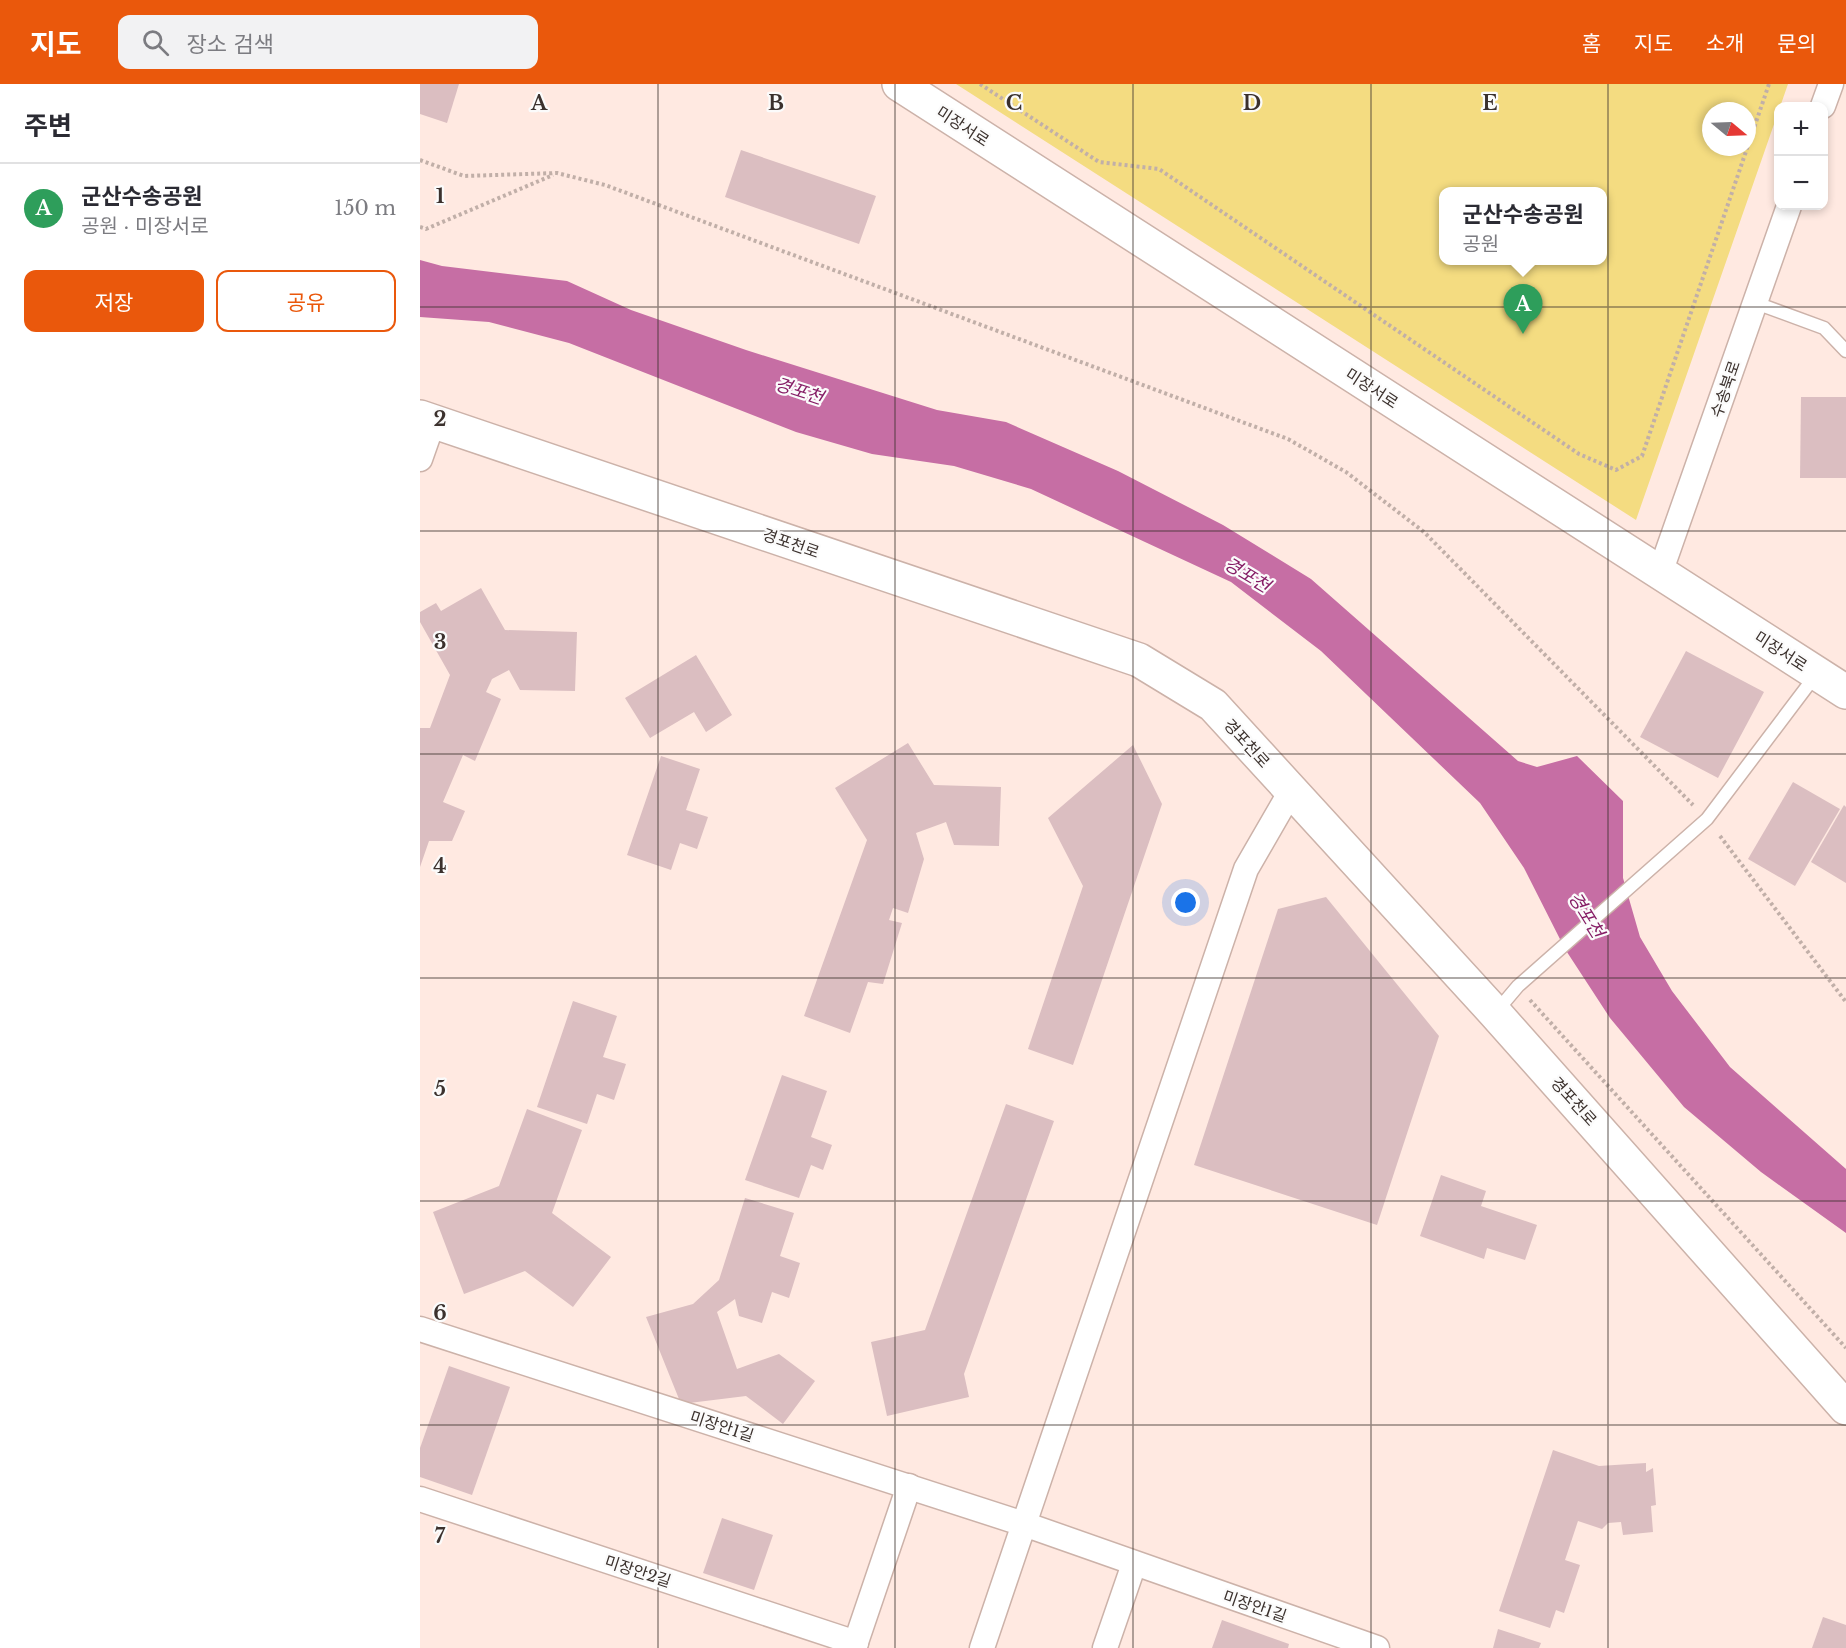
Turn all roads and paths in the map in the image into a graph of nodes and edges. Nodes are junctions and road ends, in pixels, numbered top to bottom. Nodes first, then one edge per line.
1 (898, 84) edge
2 (980, 84) edge
3 (1769, 84) edge
4 (1831, 84) edge
5 (1824, 102) edge
6 (420, 160) edge
7 (557, 173) junction
8 (1788, 210) edge
9 (420, 227) edge
10 (1756, 303) junction
11 (1846, 351) edge
12 (426, 419) edge
13 (420, 459) edge
14 (1660, 573) junction
15 (1817, 674) junction
16 (1846, 692) edge
17 (1291, 791) junction
18 (1707, 819) junction
19 (1518, 986) junction
20 (1846, 1002) edge
21 (1495, 1012) junction
22 (420, 1329) edge
23 (1846, 1348) edge
24 (1846, 1408) edge
25 (909, 1485) junction
26 (420, 1499) edge
27 (1024, 1524) junction
28 (1134, 1564) junction
29 (1312, 1638) edge
30 (855, 1645) edge
31 (982, 1648) edge
32 (1105, 1648) edge
33 (1377, 1648) edge

1 - 14 street, 미장서로
2 - 3 path
4 - 5 street
6 - 7 path
7 - 9 path
7 - 18 path
8 - 10 street, 수송북로
10 - 11 lane
10 - 14 street, 수송북로
12 - 13 street
12 - 17 street, 경포천로
14 - 15 street, 미장서로
15 - 16 street, 미장서로
15 - 18 lane
17 - 21 street, 경포천로
17 - 27 street
18 - 19 lane
18 - 20 path
19 - 21 lane
19 - 23 path
21 - 24 street, 경포천로
22 - 25 street, 미장안1길
25 - 27 street, 미장안1길
25 - 30 street, 미장안2길
26 - 30 street, 미장안2길
27 - 28 street, 미장안1길
27 - 31 street
28 - 29 street, 미장안1길
28 - 32 street
29 - 33 street, 미장안1길

